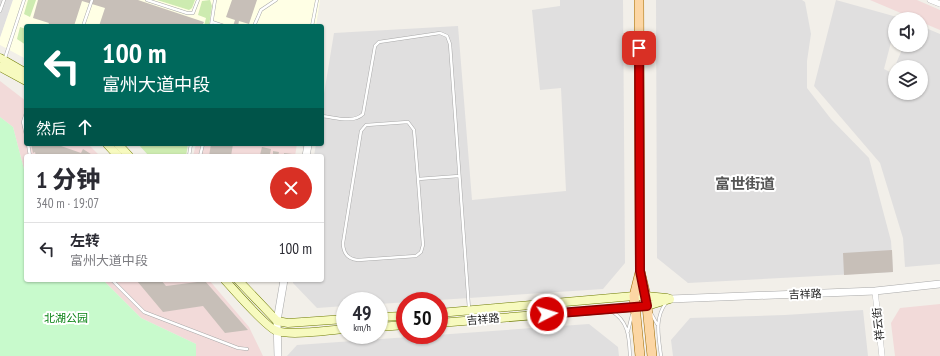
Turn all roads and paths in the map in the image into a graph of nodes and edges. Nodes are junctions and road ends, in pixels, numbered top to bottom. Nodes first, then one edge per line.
1 (4, 0) edge
2 (24, 0) edge
3 (92, 0) edge
4 (147, 0) edge
5 (198, 0) edge
6 (215, 0) edge
7 (276, 0) edge
8 (317, 0) edge
9 (639, 0) edge
10 (930, 0) edge
11 (940, 4) edge
12 (0, 10) edge
13 (212, 22) joint
14 (84, 24) edge
15 (218, 24) edge
16 (255, 24) edge
17 (312, 24) edge
18 (1, 62) edge
19 (24, 72) edge
20 (24, 80) edge
21 (324, 116) edge
22 (109, 146) edge
23 (120, 146) edge
24 (116, 154) edge
25 (127, 154) edge
26 (459, 176) junction
27 (418, 179) junction
28 (640, 271) junction
29 (114, 282) edge
30 (227, 282) edge
31 (240, 282) edge
32 (284, 282) edge
33 (940, 284) edge
34 (875, 291) junction
35 (634, 296) junction
36 (646, 296) junction
37 (670, 299) junction
38 (647, 306) junction
39 (635, 307) junction
40 (608, 309) junction
41 (469, 311) junction
42 (448, 312) edge
43 (336, 320) edge
44 (277, 321) junction
45 (448, 322) edge
46 (658, 325) junction
47 (336, 330) edge
48 (276, 331) junction
49 (628, 331) junction
50 (247, 349) dead end
51 (278, 356) edge
52 (630, 356) edge
53 (640, 356) edge
54 (652, 356) edge
55 (661, 356) edge
56 (882, 356) edge

1 - 12 lane
2 - 18 lane
3 - 14 lane
4 - 5 lane
6 - 13 lane
7 - 16 lane
8 - 17 lane
9 - 28 main road
10 - 11 street
13 - 15 lane
18 - 19 main road
18 - 20 main road
21 - 26 lane
22 - 24 main road
23 - 25 main road
26 - 27 lane
26 - 41 lane
27 - 27 lane
28 - 35 main road
28 - 36 main road
29 - 50 lane
30 - 48 main road
31 - 44 main road
32 - 44 street
33 - 34 street, 吉祥路
34 - 37 street, 吉祥路
34 - 56 street, 祥云街
35 - 36 main road, 吉祥路
35 - 39 main road
35 - 41 main road, 吉祥路
36 - 37 main road, 吉祥路
36 - 38 main road
37 - 38 main road, 吉祥路
37 - 46 lane
38 - 39 main road, 吉祥路
38 - 46 lane
38 - 54 main road
39 - 40 main road, 吉祥路
39 - 49 lane
39 - 53 main road
40 - 45 main road, 吉祥路
40 - 49 lane
41 - 42 main road, 吉祥路
43 - 44 main road
44 - 48 street
46 - 55 lane
47 - 48 main road
48 - 51 street
49 - 52 lane

